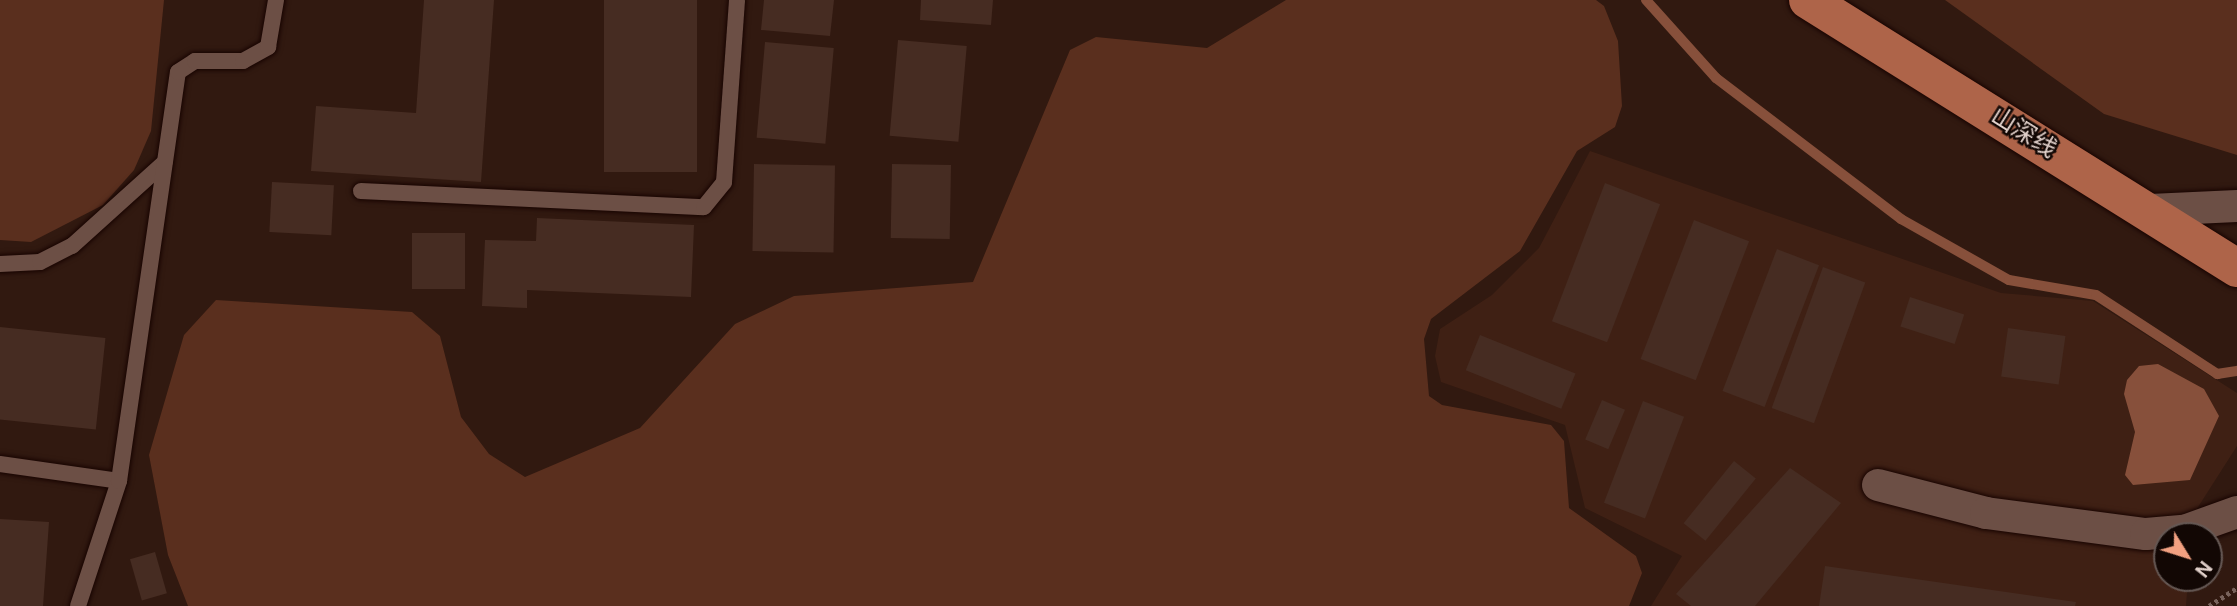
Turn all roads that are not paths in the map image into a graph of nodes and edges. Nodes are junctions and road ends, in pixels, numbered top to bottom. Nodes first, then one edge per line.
1 (276, 0) edge
2 (737, 0) edge
3 (1808, 0) edge
4 (165, 162) junction
5 (361, 191) dead end
6 (2237, 206) edge
7 (2150, 210) junction
8 (0, 264) edge
9 (2237, 268) edge
10 (0, 464) edge
11 (120, 481) junction
12 (1878, 485) dead end
13 (2237, 512) edge
14 (78, 606) edge

1 - 4 lane
2 - 5 lane
3 - 7 highway, 山深线
4 - 8 lane
4 - 11 lane
6 - 7 street
7 - 9 highway, 山深线
10 - 11 lane
11 - 14 lane
12 - 13 street

